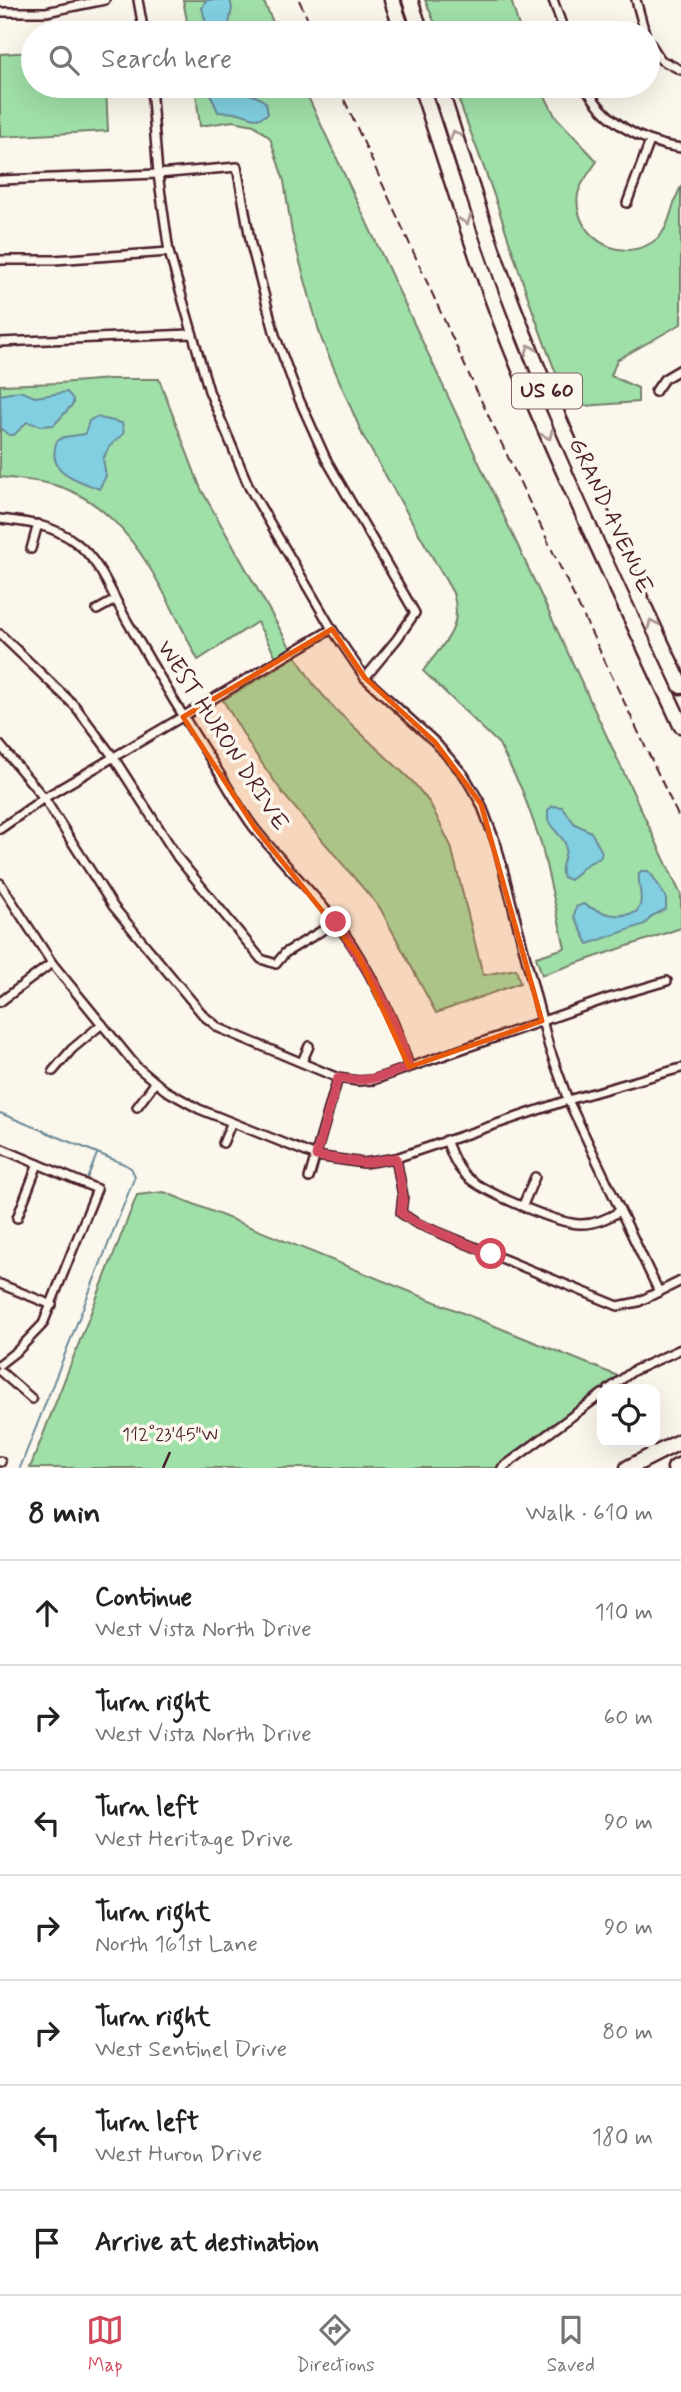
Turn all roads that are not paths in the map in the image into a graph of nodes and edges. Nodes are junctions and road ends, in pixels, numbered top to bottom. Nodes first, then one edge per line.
1 (105, 0) edge
2 (138, 0) edge
3 (392, 0) edge
4 (410, 0) edge
5 (553, 0) edge
6 (636, 0) edge
7 (0, 12) edge
8 (142, 21) edge
9 (399, 21) edge
10 (417, 21) edge
11 (561, 21) edge
12 (642, 21) edge
13 (660, 58) edge
14 (681, 70) edge
15 (152, 98) edge
16 (425, 98) edge
17 (443, 98) edge
18 (594, 98) edge
19 (650, 141) junction
20 (681, 148) edge
21 (158, 174) junction
22 (0, 180) edge
23 (627, 203) dead end
24 (169, 252) junction
25 (0, 260) edge
26 (191, 334) junction
27 (0, 342) edge
28 (681, 369) edge
29 (655, 392) dead end
30 (0, 519) edge
31 (38, 524) junction
32 (32, 549) dead end
33 (115, 600) junction
34 (97, 610) dead end
35 (332, 629) junction
36 (0, 634) edge
37 (365, 678) junction
38 (681, 686) edge
39 (183, 717) junction
40 (681, 725) edge
41 (0, 745) edge
42 (114, 758) junction
43 (44, 798) junction
44 (0, 829) edge
45 (0, 883) edge
46 (8, 895) junction
47 (0, 900) edge
48 (336, 922) junction
49 (52, 963) junction
50 (667, 981) dead end
51 (0, 1002) edge
52 (542, 1021) junction
53 (102, 1024) junction
54 (309, 1046) dead end
55 (302, 1062) junction
56 (409, 1067) junction
57 (681, 1068) edge
58 (53, 1071) dead end
59 (338, 1078) junction
60 (155, 1083) junction
61 (568, 1100) junction
62 (137, 1107) dead end
63 (231, 1124) junction
64 (446, 1140) junction
65 (223, 1143) dead end
66 (0, 1148) edge
67 (316, 1156) junction
68 (396, 1158) junction
69 (38, 1164) junction
70 (535, 1177) dead end
71 (309, 1178) dead end
72 (523, 1205) junction
73 (620, 1211) junction
74 (17, 1218) dead end
75 (681, 1281) edge
76 (0, 1284) edge
77 (659, 1292) junction
78 (52, 1305) junction
79 (681, 1349) edge
80 (0, 1364) edge
81 (0, 1371) edge
82 (616, 1384) edge
83 (597, 1398) edge
84 (32, 1399) dead end
85 (681, 1441) edge
86 (681, 1465) edge
87 (502, 1468) edge
88 (628, 1468) edge
89 (675, 1468) edge

1 - 7 street
2 - 8 street
3 - 9 highway
4 - 10 highway
5 - 11 street
6 - 12 street
13 - 14 street
15 - 21 street
16 -> 40 highway, GRAND AVENUE / US 60
38 -> 17 highway, GRAND AVENUE / US 60
18 - 19 street
19 - 20 street
19 - 23 street
21 - 22 street
21 - 24 street
21 - 37 street
24 - 25 street
24 - 26 street
26 - 27 street
26 - 35 street
28 - 29 street
30 - 31 street, WEST HURON DRIVE
31 - 32 street
31 - 33 street, WEST HURON DRIVE
33 - 34 street
33 - 39 street, WEST HURON DRIVE
35 - 37 street
35 - 39 street
36 - 42 street
37 - 52 street
39 - 42 street
39 - 48 street, WEST HURON DRIVE
41 - 43 street
42 - 43 street
42 - 48 street
43 - 44 street
43 - 55 street
45 - 46 street
46 - 47 street
46 - 49 street
48 - 56 street, WEST HURON DRIVE
49 - 51 street
49 - 53 street
50 - 52 street
52 - 56 street
52 - 61 street
53 - 58 street
53 - 60 street
54 - 55 street
55 - 59 street
56 - 59 street
57 - 61 street
59 - 67 street
60 - 62 street
60 - 63 street
61 - 64 street
61 - 73 street
63 - 65 street
63 - 67 street
64 - 68 street
64 - 72 street
66 - 69 street
67 - 68 street
67 - 71 street
68 - 77 street
69 - 74 street
69 - 78 street
70 - 72 street
72 - 73 street
73 - 77 street
75 - 77 street
76 - 78 street
78 - 80 street
79 - 82 street
81 - 84 street
83 - 87 street
85 - 88 highway
86 - 89 highway

